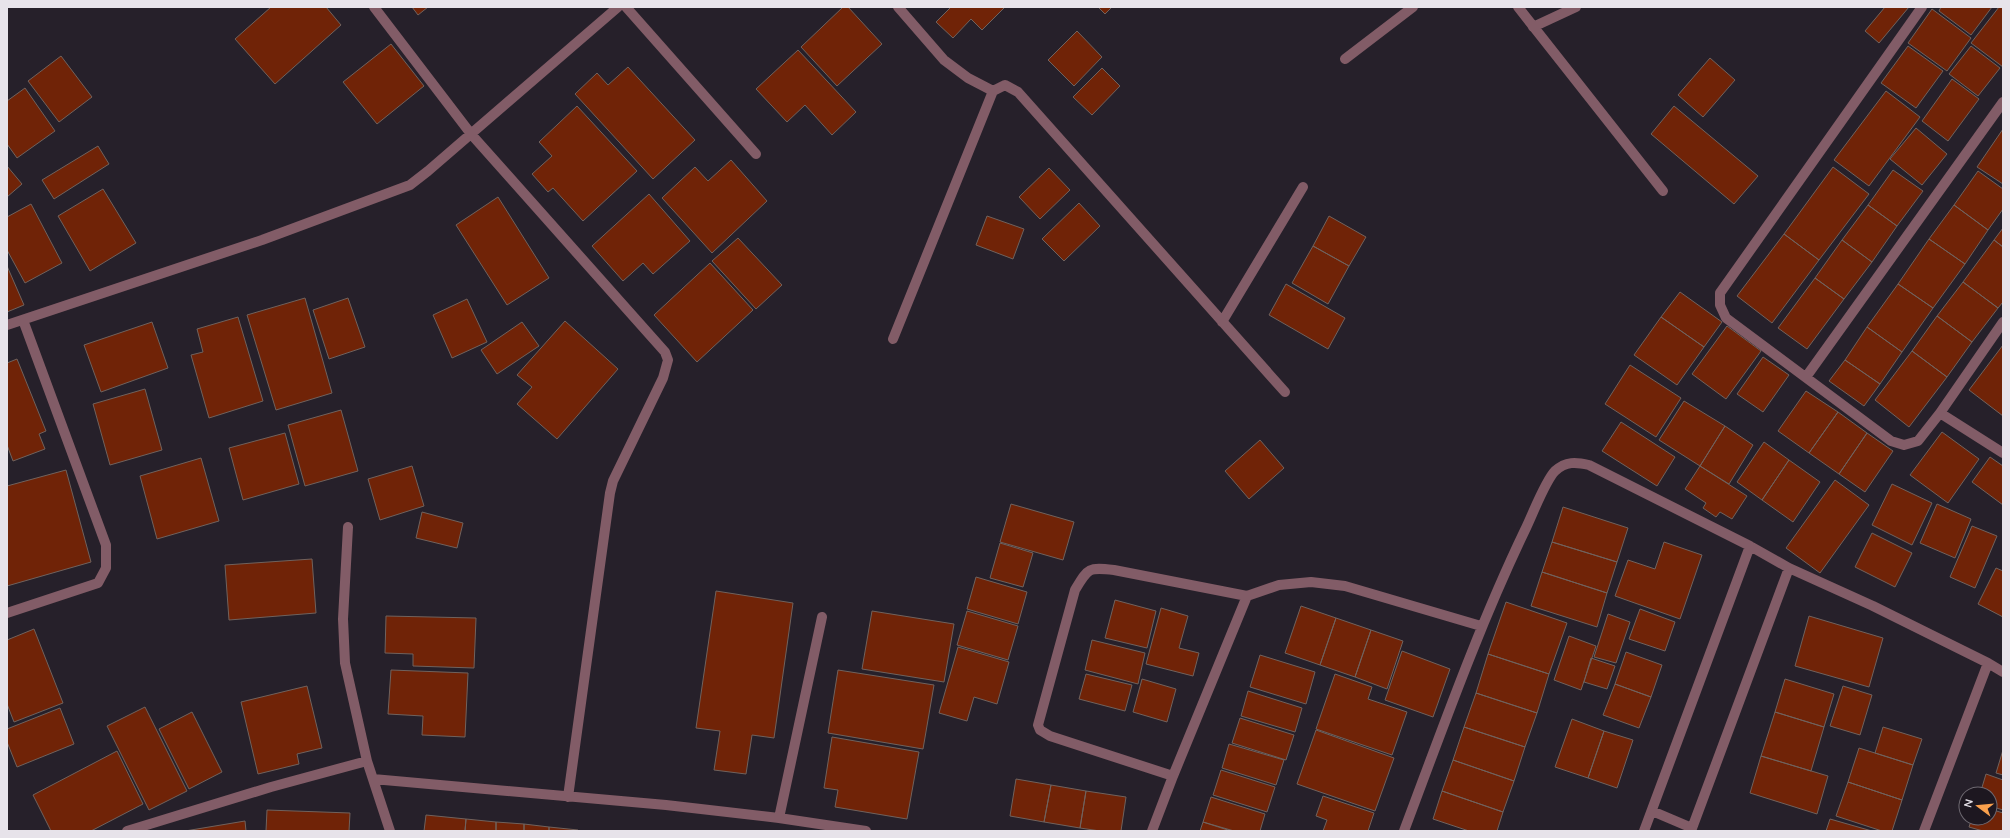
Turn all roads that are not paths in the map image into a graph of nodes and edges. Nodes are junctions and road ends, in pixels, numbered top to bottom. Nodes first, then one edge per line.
1 (374, 7) edge
2 (618, 7) edge
3 (626, 7) edge
4 (898, 7) edge
5 (1413, 7) edge
6 (1518, 7) edge
7 (1576, 7) edge
8 (1922, 7) edge
9 (1533, 27) junction
10 (1345, 59) dead end
11 (993, 91) junction
12 (2003, 102) edge
13 (471, 134) junction
14 (756, 154) dead end
15 (1303, 187) dead end
16 (1663, 191) dead end
17 (23, 320) junction
18 (1222, 322) junction
19 (2003, 322) edge
20 (7, 325) edge
21 (892, 339) dead end
22 (1806, 377) junction
23 (1285, 392) dead end
24 (1940, 413) junction
25 (2003, 453) edge
26 (348, 527) dead end
27 (1750, 546) junction
28 (1789, 568) junction
29 (1247, 596) junction
30 (7, 613) edge
31 (822, 617) dead end
32 (1481, 626) junction
33 (1988, 663) junction
34 (2003, 672) edge
35 (367, 761) junction
36 (1173, 776) junction
37 (373, 779) junction
38 (568, 797) junction
39 (1652, 811) junction
40 (779, 818) junction
41 (1692, 829) edge
42 (127, 831) edge
43 (390, 831) edge
44 (866, 831) edge
45 (1152, 831) edge
46 (1404, 831) edge
47 (1644, 831) edge
48 (1924, 831) edge

1 - 13 street
2 - 13 street
3 - 14 street
4 - 11 street
5 - 10 street
6 - 9 street
7 - 9 street
8 - 22 street
9 - 16 street
11 - 18 street
11 - 21 street
12 - 22 street
13 - 17 street
13 - 38 street
15 - 18 street
17 - 20 street
17 - 30 street
18 - 23 street
19 - 24 street
22 - 24 street
24 - 25 street
26 - 35 street
27 - 28 street
27 - 32 street
27 - 39 street
28 - 33 street
28 - 41 street
29 - 32 street
29 - 36 street
29 - 36 street
31 - 40 street
32 - 46 street
33 - 34 street
33 - 48 street
35 - 37 street
35 - 42 street
36 - 45 street
37 - 38 street
37 - 43 street
38 - 40 street
39 - 41 street
39 - 47 street
40 - 44 street

